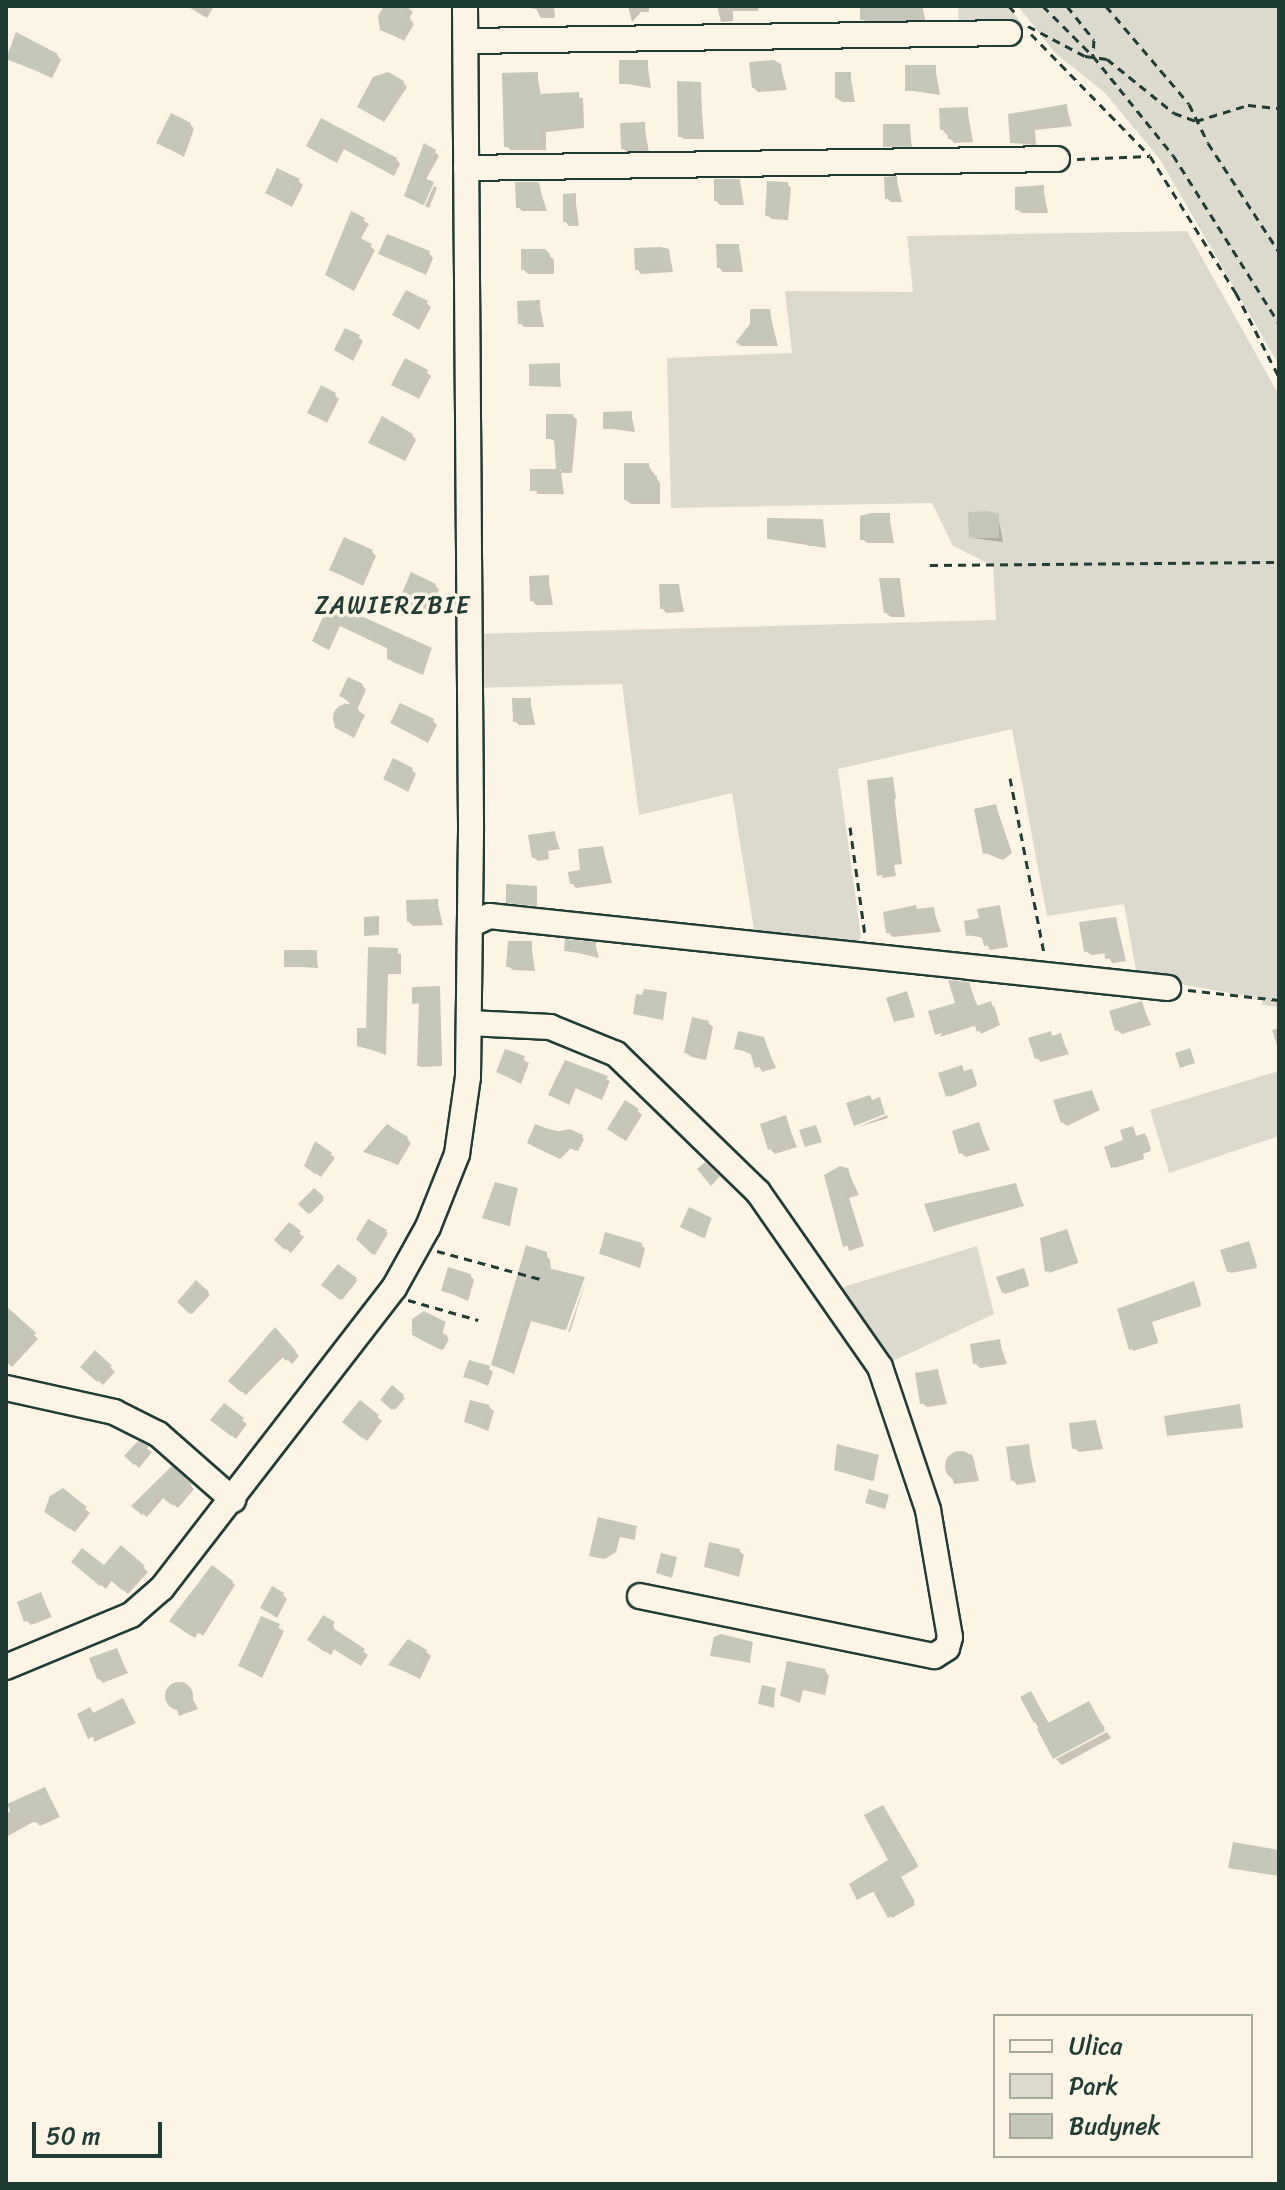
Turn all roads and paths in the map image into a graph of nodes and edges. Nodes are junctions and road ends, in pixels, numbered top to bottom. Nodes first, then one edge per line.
1 (465, 6) edge
2 (1043, 6) edge
3 (1067, 6) edge
4 (1106, 6) edge
5 (1009, 33) dead end
6 (466, 41) junction
7 (1093, 56) junction
8 (1279, 108) edge
9 (1196, 121) junction
10 (1150, 156) junction
11 (1057, 159) joint
12 (466, 168) junction
13 (1279, 252) edge
14 (1279, 323) edge
15 (1279, 377) edge
16 (1279, 562) edge
17 (930, 565) dead end
18 (1010, 778) dead end
19 (850, 827) dead end
20 (470, 925) junction
21 (869, 958) junction
22 (1048, 976) junction
23 (1168, 988) joint
24 (1279, 1000) edge
25 (469, 1023) junction
26 (417, 1246) junction
27 (540, 1279) dead end
28 (389, 1295) junction
29 (478, 1320) dead end
30 (6, 1388) edge
31 (233, 1500) junction
32 (640, 1596) dead end
33 (6, 1667) edge

1 - 6 street
2 - 7 path
3 - 7 path
4 - 9 path
5 - 6 street
6 - 12 street
7 - 9 path
7 - 10 path
7 - 14 path
8 - 9 path
9 - 13 path
10 - 11 path
10 - 15 path
11 - 12 street
12 - 20 street
16 - 17 path
18 - 22 path
19 - 21 path
20 - 21 street
20 - 25 street
21 - 22 street
22 - 23 street
23 - 24 path
25 - 26 street
25 - 32 street
26 - 27 path
26 - 28 street
28 - 29 path
28 - 31 street
30 - 31 street
31 - 33 street

